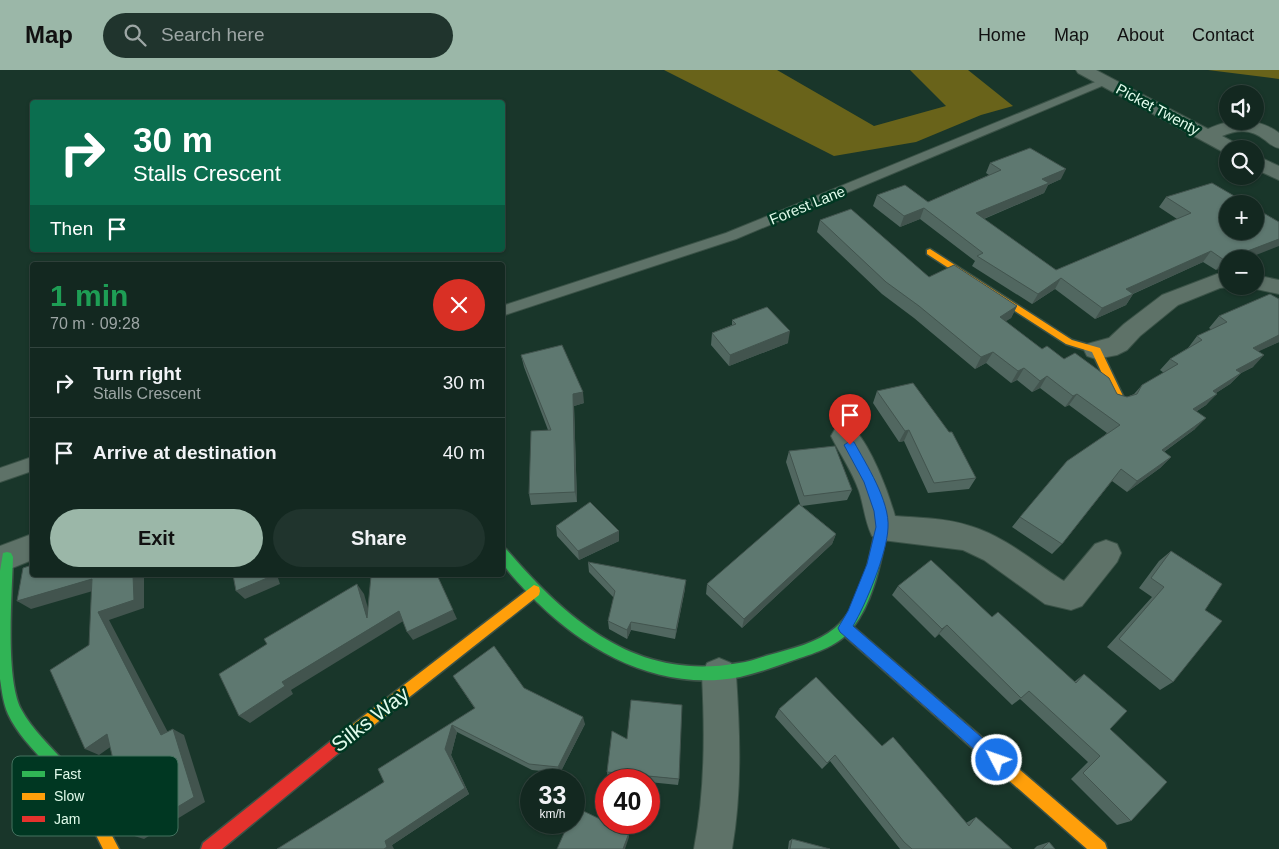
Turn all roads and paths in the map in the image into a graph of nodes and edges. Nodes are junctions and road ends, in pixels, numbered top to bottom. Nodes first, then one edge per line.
1 (1084, 70) edge
2 (1105, 81) junction
3 (1208, 136) junction
4 (1219, 142) edge
5 (1279, 143) edge
6 (1264, 166) edge
7 (1279, 174) edge
8 (930, 252) dead end
9 (1219, 281) edge
10 (1264, 284) edge
11 (1279, 287) edge
12 (505, 310) edge
13 (1096, 350) junction
14 (1118, 396) edge
15 (844, 436) dead end
16 (30, 465) edge
17 (0, 475) edge
18 (882, 527) junction
19 (1106, 554) dead end
20 (13, 555) edge
21 (505, 557) edge
22 (534, 591) junction
23 (845, 628) junction
24 (719, 675) junction
25 (53, 756) edge
26 (105, 836) edge
27 (111, 849) edge
28 (209, 849) edge
29 (713, 849) edge
30 (1099, 849) edge

1 - 2 street, Picket Twenty
2 - 3 street, Picket Twenty
2 - 12 lane, Forest Lane
3 - 4 street, Picket Twenty
3 - 5 street
6 - 7 street
8 - 13 street
9 - 13 street
10 - 11 street
13 - 14 street
15 - 18 street
16 - 17 lane
18 - 19 street
18 - 23 street
20 - 25 street
21 - 22 street
22 - 24 street
22 - 28 street, Silks Way
23 - 24 street
23 - 30 street
24 - 29 street
26 - 27 street

